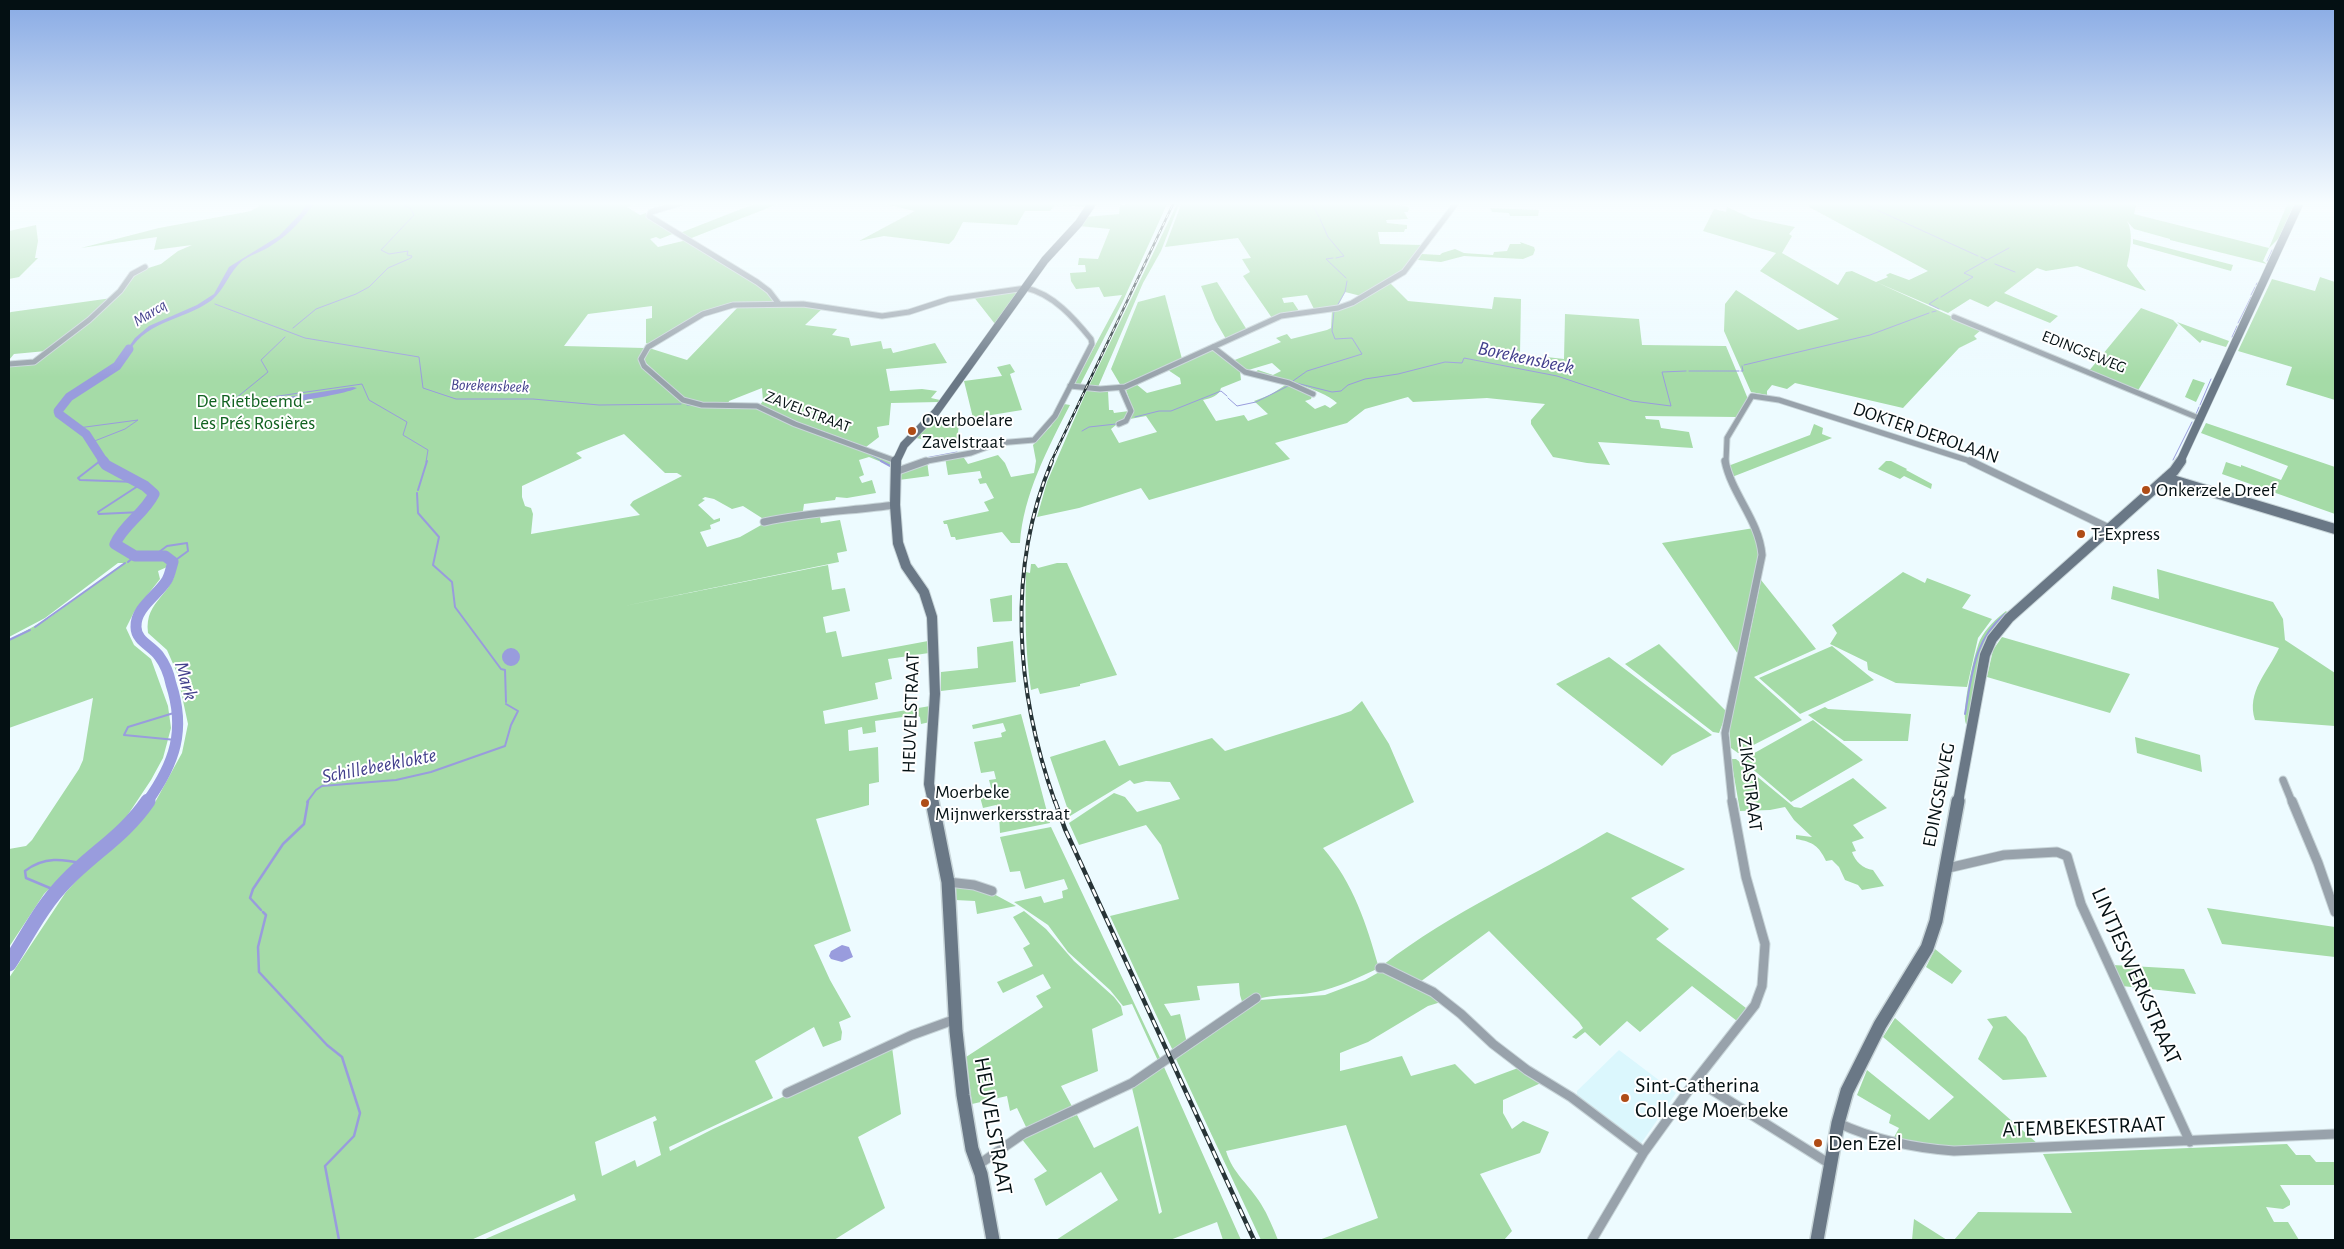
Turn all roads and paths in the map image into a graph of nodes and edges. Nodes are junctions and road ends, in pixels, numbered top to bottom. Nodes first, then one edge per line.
1 (721, 260) edge
2 (1045, 260) edge
3 (1414, 260) edge
4 (2273, 260) edge
5 (145, 267) dead end
6 (1026, 288) junction
7 (779, 304) junction
8 (1954, 318) dead end
9 (1213, 347) junction
10 (9, 364) edge
11 (1070, 386) junction
12 (1121, 388) junction
13 (1313, 394) dead end
14 (1752, 396) joint
15 (2201, 419) junction
16 (1119, 424) dead end
17 (896, 467) junction
18 (2166, 478) junction
19 (895, 505) junction
20 (764, 522) dead end
21 (2111, 529) junction
22 (2335, 529) edge
23 (2283, 780) dead end
24 (1944, 869) junction
25 (948, 882) junction
26 (992, 891) dead end
27 (2335, 912) edge
28 (1380, 968) dead end
29 (1256, 998) dead end
30 (956, 1019) junction
31 (1696, 1080) junction
32 (787, 1093) dead end
33 (1838, 1123) junction
34 (2335, 1134) edge
35 (2190, 1142) junction
36 (1644, 1152) junction
37 (1830, 1164) junction
38 (978, 1165) junction
39 (994, 1240) edge
40 (1592, 1240) edge
41 (1817, 1240) edge

1 - 7 street
2 - 6 main road
3 - 9 street
4 - 15 main road, EDINGSEWEG
5 - 10 street
6 - 7 street, ZAVELSTRAAT
6 - 11 street
6 - 17 main road
7 - 17 street, ZAVELSTRAAT
8 - 15 street, EDINGSEWEG
9 - 12 street
9 - 13 street
11 - 12 street
11 - 17 street
12 - 16 street
14 - 21 street, DOKTER DEROLAAN
14 - 31 street, ZIKASTRAAT
15 - 18 main road, EDINGSEWEG
17 - 19 main road, HEUVELSTRAAT
18 - 21 main road, EDINGSEWEG
18 - 22 main road
19 - 20 street
19 - 25 main road, HEUVELSTRAAT
21 - 24 main road, EDINGSEWEG
23 - 27 street
24 - 33 main road, EDINGSEWEG
24 - 35 street, LINTJESWERKSTRAAT
25 - 26 street
25 - 30 main road, HEUVELSTRAAT
28 - 36 street
29 - 38 street
30 - 32 street
30 - 38 main road, HEUVELSTRAAT
31 - 36 street, ZIKASTRAAT
31 - 37 street
33 - 35 street, ATEMBEKESTRAAT
33 - 37 main road, EDINGSEWEG
34 - 35 street, ATEMBEKESTRAAT
36 - 40 street, ZIKASTRAAT
37 - 41 main road, EDINGSEWEG
38 - 39 main road, HEUVELSTRAAT

